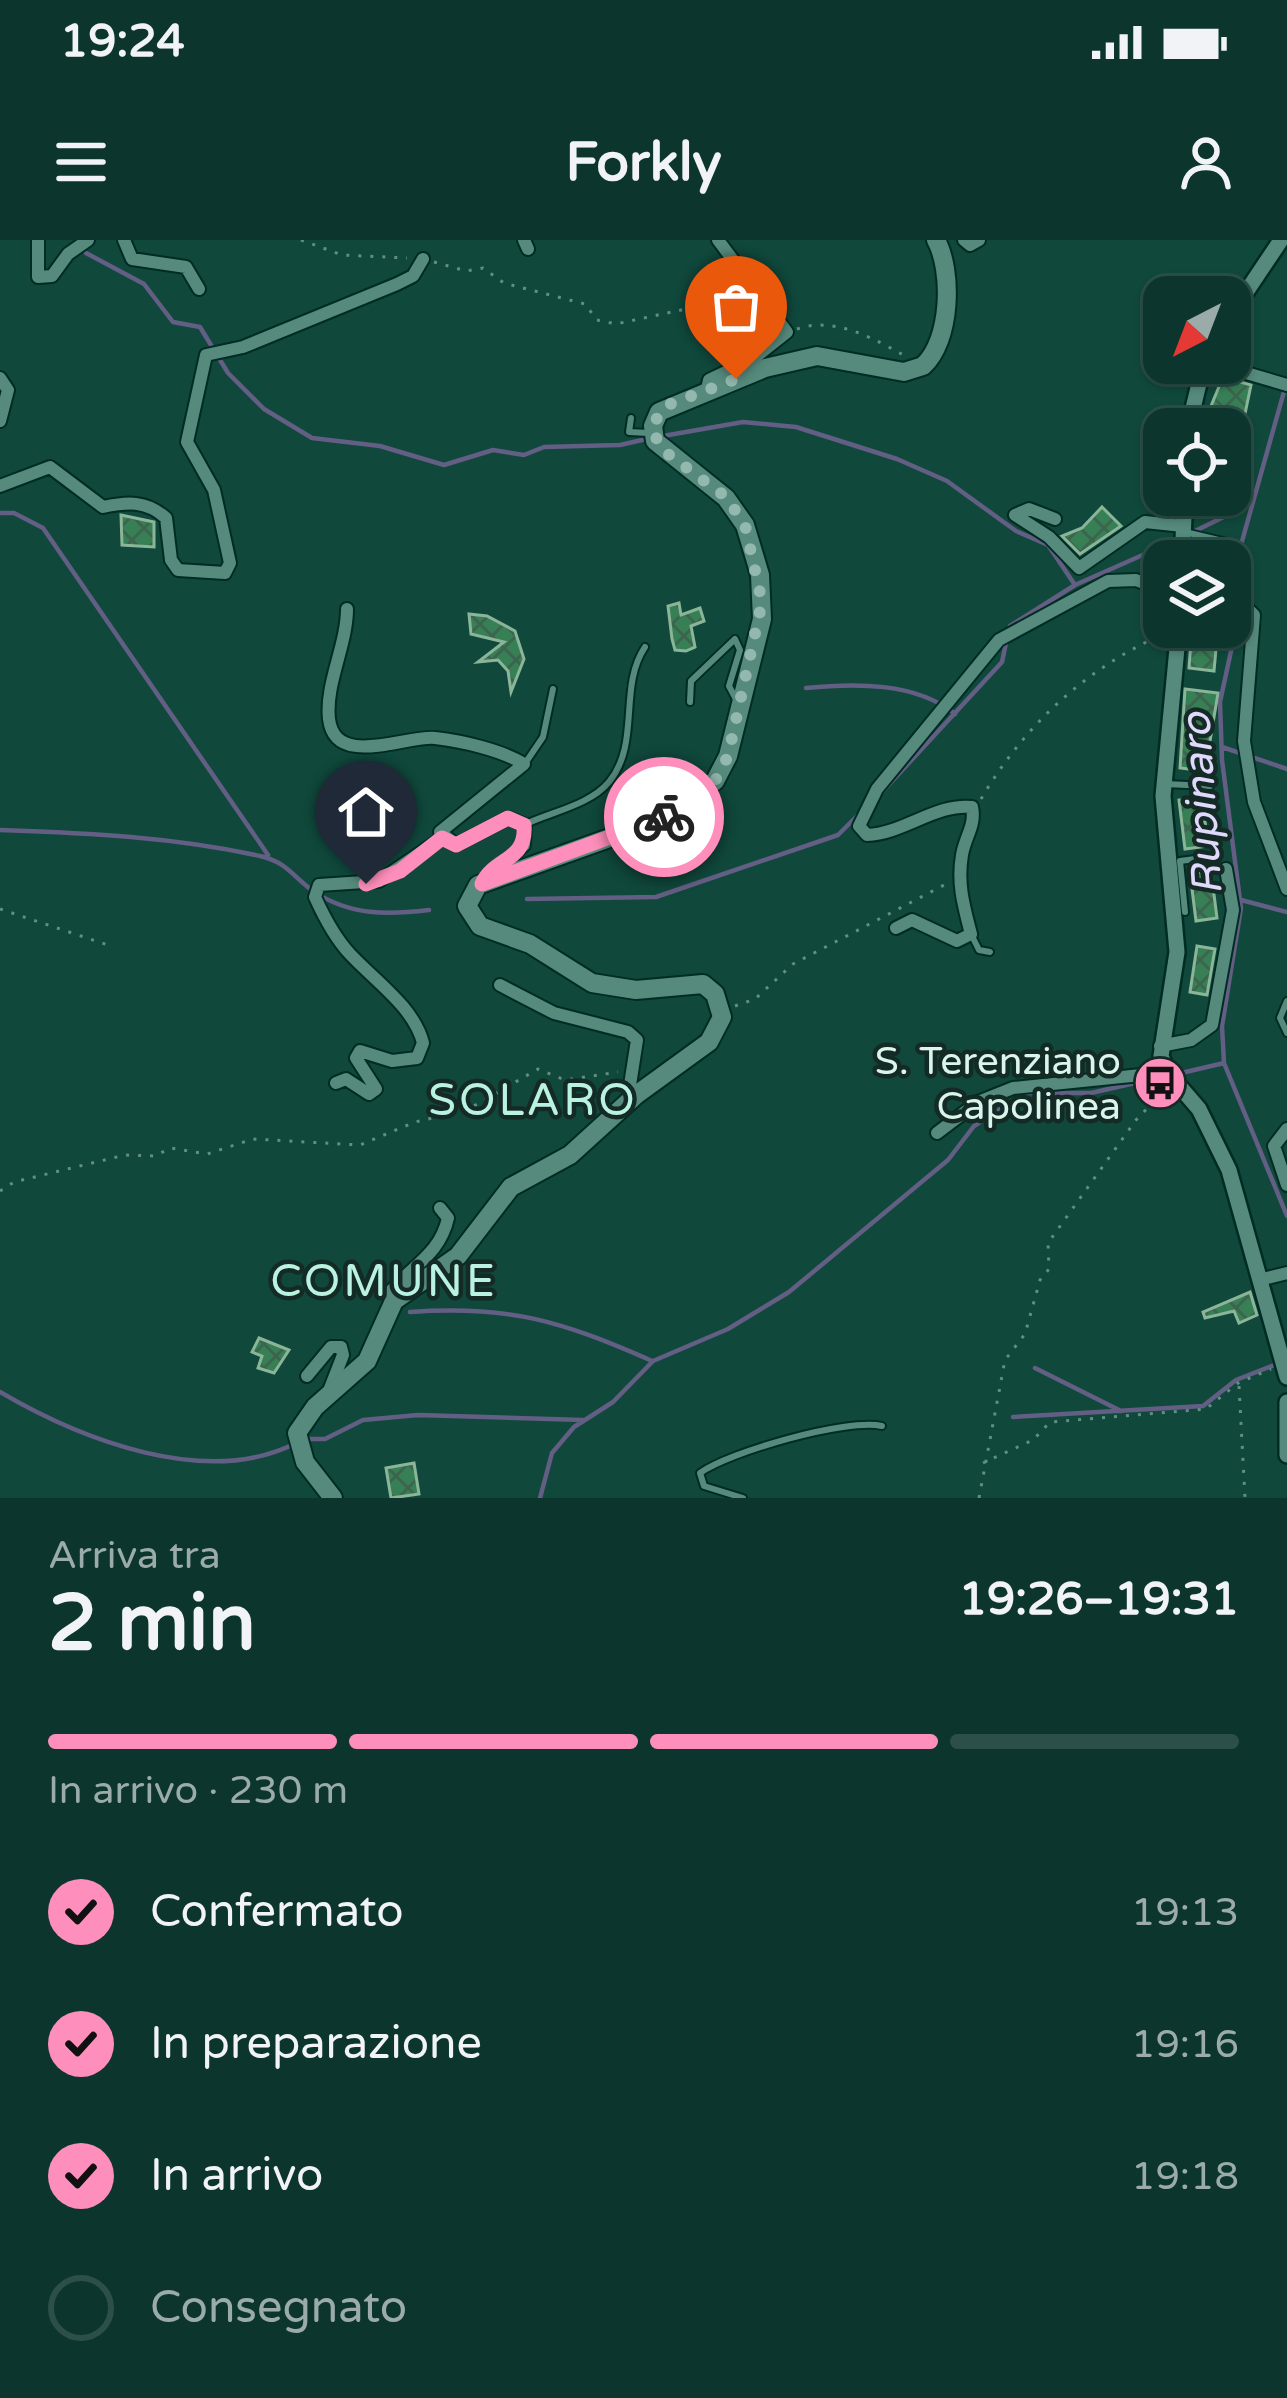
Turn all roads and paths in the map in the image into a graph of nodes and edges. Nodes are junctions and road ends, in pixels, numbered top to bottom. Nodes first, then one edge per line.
1 (38, 240) edge
2 (88, 240) edge
3 (124, 240) edge
4 (301, 240) edge
5 (718, 240) edge
6 (936, 240) edge
7 (964, 240) edge
8 (979, 240) edge
9 (1281, 240) edge
10 (422, 259) junction
11 (1251, 285) edge
12 (199, 289) dead end
13 (787, 332) junction
14 (923, 366) junction
15 (1251, 375) edge
16 (0, 378) edge
17 (1281, 384) edge
18 (707, 389) junction
19 (631, 418) dead end
20 (0, 421) edge
21 (655, 440) junction
22 (0, 486) edge
23 (1183, 516) edge
24 (1055, 519) dead end
25 (1183, 529) junction
26 (1182, 540) edge
27 (1221, 540) edge
28 (1143, 582) edge
29 (347, 609) dead end
30 (1251, 612) edge
31 (1143, 643) edge
32 (645, 647) dead end
33 (1177, 648) edge
34 (553, 688) dead end
35 (690, 702) dead end
36 (740, 705) junction
37 (524, 764) junction
38 (1164, 784) junction
39 (1210, 786) dead end
40 (983, 816) dead end
41 (524, 825) junction
42 (442, 838) junction
43 (1175, 861) junction
44 (1222, 863) joint
45 (960, 878) junction
46 (482, 884) junction
47 (1287, 889) edge
48 (0, 909) edge
49 (1185, 912) dead end
50 (896, 928) dead end
51 (971, 934) junction
52 (112, 946) dead end
53 (990, 952) dead end
54 (500, 985) dead end
55 (1287, 1001) edge
56 (722, 1010) junction
57 (1287, 1034) edge
58 (1160, 1046) junction
59 (633, 1059) junction
60 (1169, 1073) junction
61 (336, 1083) dead end
62 (636, 1095) junction
63 (1287, 1129) edge
64 (938, 1133) dead end
65 (1287, 1185) edge
66 (0, 1191) edge
67 (440, 1208) dead end
68 (1287, 1273) edge
69 (1262, 1279) junction
70 (394, 1300) junction
71 (1286, 1371) edge
72 (308, 1376) dead end
73 (1238, 1383) junction
74 (326, 1400) junction
75 (1287, 1402) edge
76 (882, 1426) dead end
77 (1287, 1455) edge
78 (983, 1463) junction
79 (333, 1498) edge
80 (743, 1498) edge
81 (979, 1498) edge
82 (1245, 1498) edge

1 - 2 street
3 - 12 street
4 - 10 path
5 - 13 street
6 - 14 main road
7 - 8 street
9 - 11 street
10 - 13 path
10 - 22 street
13 - 14 path
13 - 18 street
14 - 18 main road
15 - 17 street
16 - 20 street
18 - 21 main road
19 - 21 lane
21 - 36 main road
23 - 25 street
24 - 25 street
25 - 26 street
25 - 27 lane
28 - 45 street
29 - 37 street
30 - 47 street
31 - 40 path
32 - 41 lane
33 - 38 street
34 - 37 lane
35 - 36 lane
36 - 46 main road
37 - 42 street
38 - 39 lane
38 - 43 street
41 - 42 street
41 - 46 street
42 - 61 street
43 - 44 lane
43 - 49 lane
43 - 58 street
44 - 58 street
45 - 51 street
45 - 56 path
46 - 56 main road
48 - 52 path
50 - 51 street
51 - 53 lane
54 - 59 street
55 - 57 lane
56 - 62 main road
58 - 60 street
59 - 62 street
59 - 66 path
60 - 64 street
60 - 69 street
60 - 78 path
62 - 70 main road
63 - 65 street
67 - 70 street
68 - 69 street
69 - 71 street
70 - 74 main road
71 - 73 path
72 - 74 street
73 - 78 path
73 - 82 path
74 - 79 main road
75 - 77 street
76 - 80 lane
78 - 81 path

